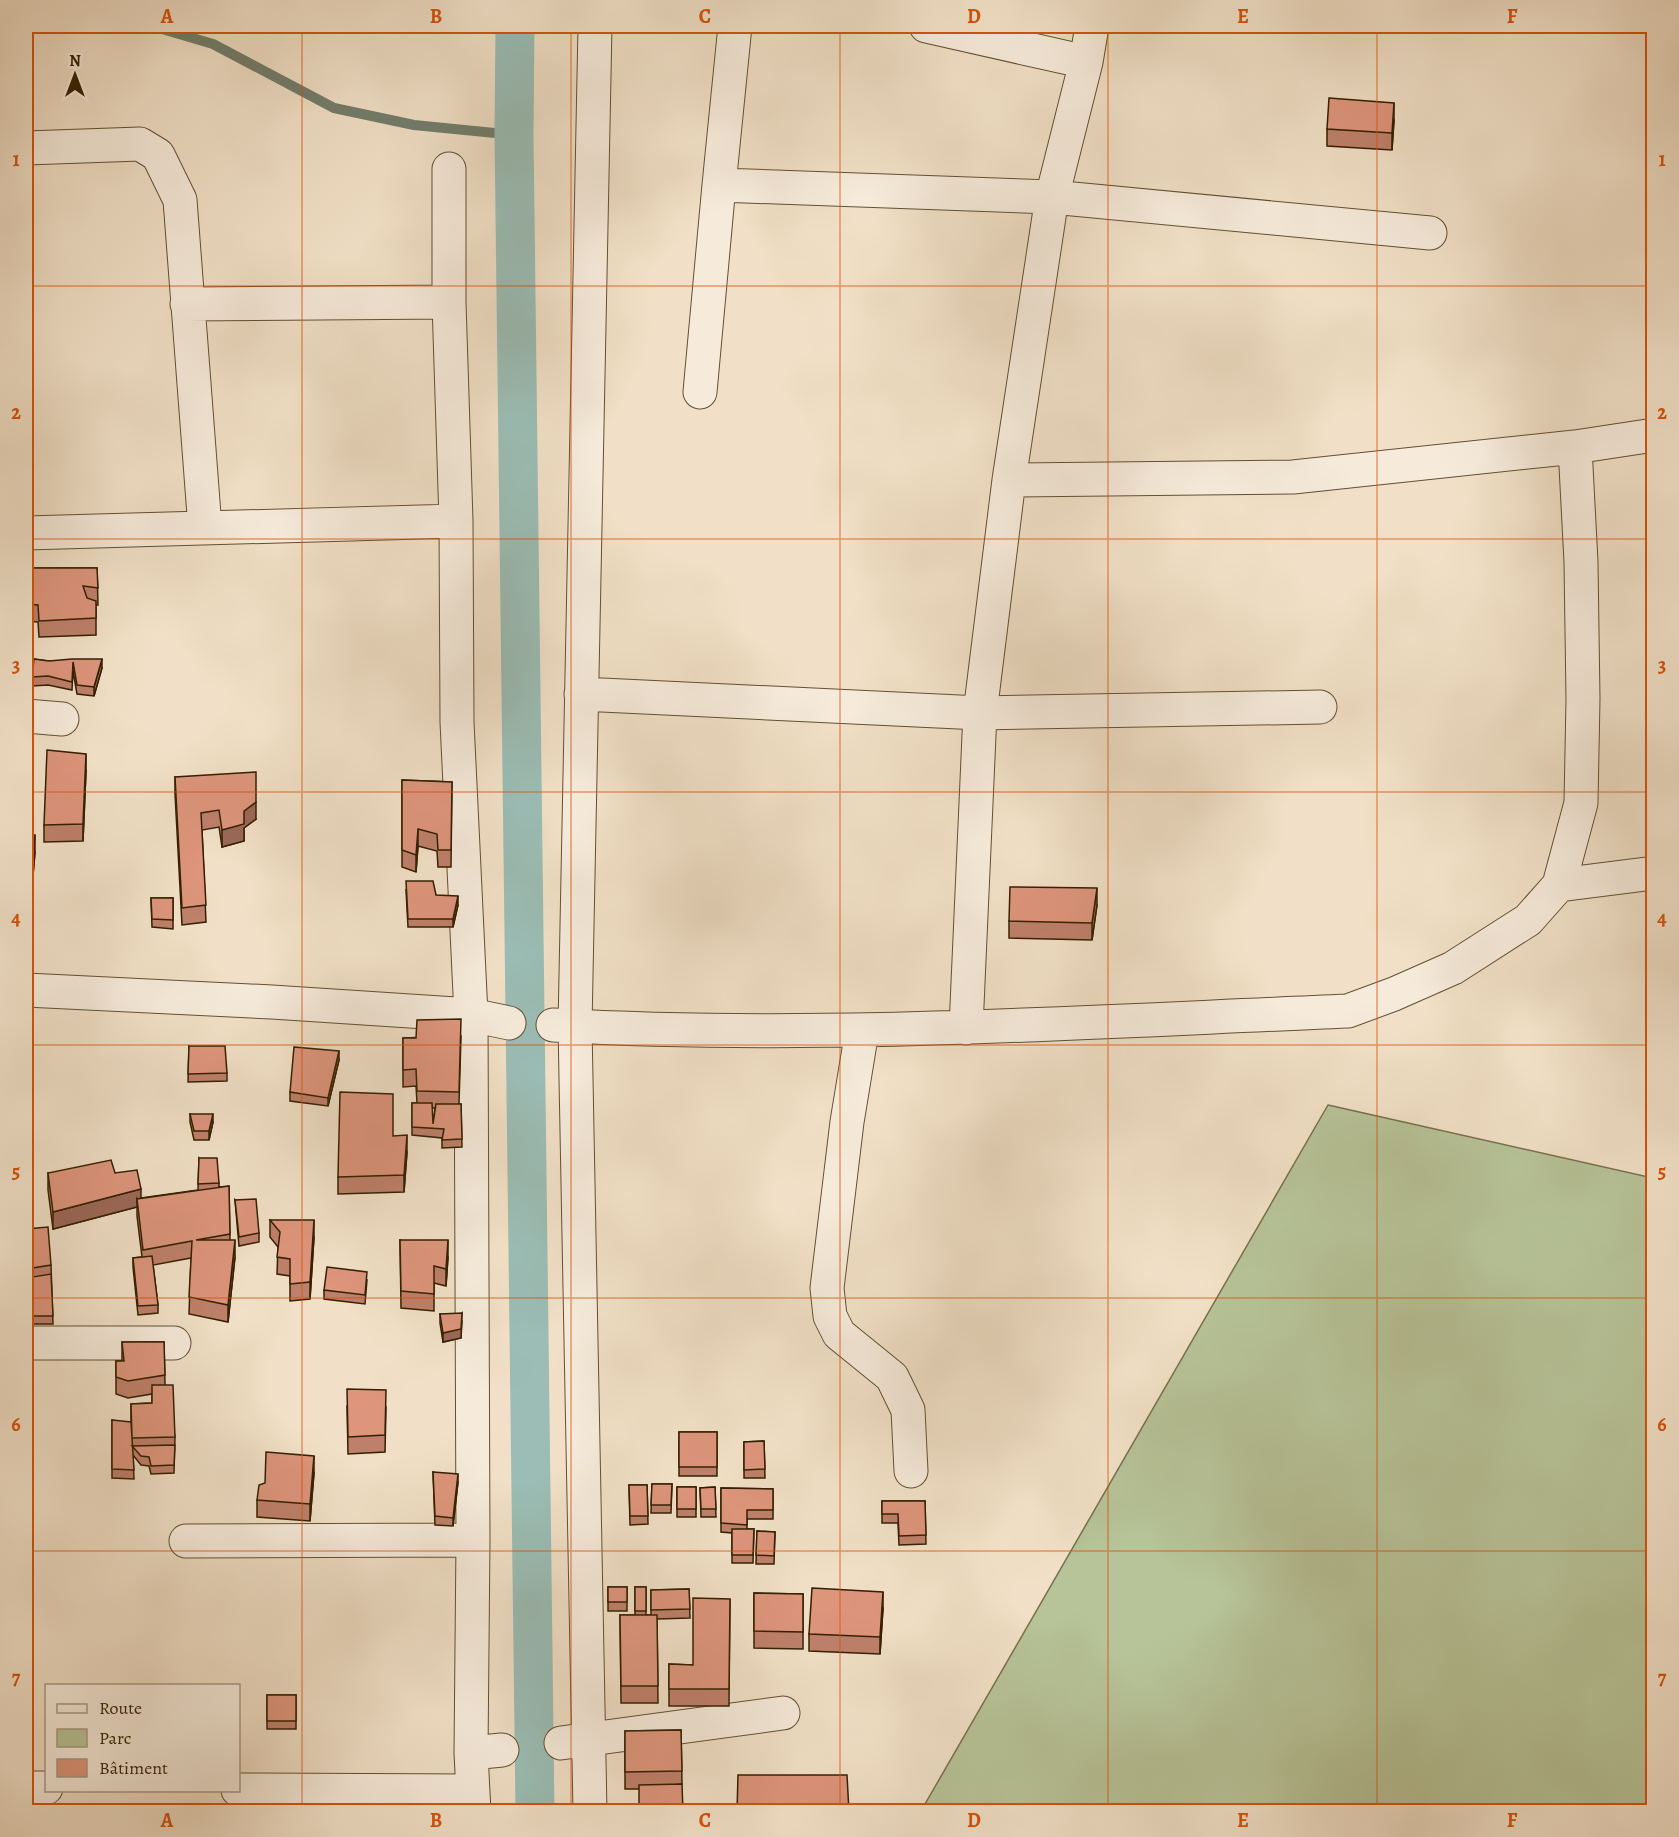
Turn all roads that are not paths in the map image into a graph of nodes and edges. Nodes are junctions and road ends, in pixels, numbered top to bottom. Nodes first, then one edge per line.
1 (595, 26) edge
2 (735, 26) edge
3 (926, 26) edge
4 (1092, 26) edge
5 (1086, 62) junction
6 (26, 148) edge
7 (449, 169) dead end
8 (718, 185) junction
9 (1052, 196) junction
10 (1430, 233) dead end
11 (449, 302) junction
12 (187, 304) junction
13 (700, 392) dead end
14 (1653, 435) edge
15 (1575, 447) junction
16 (1009, 480) junction
17 (456, 521) junction
18 (205, 528) junction
19 (26, 533) edge
20 (581, 694) junction
21 (1320, 707) dead end
22 (980, 713) junction
23 (26, 716) edge
24 (62, 719) dead end
25 (1653, 873) edge
26 (1559, 885) junction
27 (26, 990) edge
28 (471, 1015) junction
29 (509, 1023) dead end
30 (563, 1026) junction
31 (966, 1028) junction
32 (862, 1031) junction
33 (26, 1343) edge
34 (174, 1343) dead end
35 (911, 1471) dead end
36 (473, 1540) junction
37 (186, 1541) dead end
38 (783, 1713) dead end
39 (575, 1742) junction
40 (26, 1788) edge
41 (45, 1788) edge
42 (240, 1790) edge
43 (474, 1801) edge
44 (590, 1812) edge

1 - 20 street
2 - 8 street
3 - 5 street
4 - 5 street
5 - 9 street
6 - 12 street
7 - 11 street
8 - 9 street
8 - 13 street
9 - 10 street
9 - 16 street
11 - 12 street
11 - 17 street
12 - 18 street
14 - 15 street
15 - 16 street
15 - 26 street
16 - 22 street
17 - 18 street
17 - 28 street
18 - 19 street
20 - 22 street
20 - 30 street
21 - 22 street
22 - 31 street
23 - 24 street
25 - 26 street
26 - 31 street
27 - 28 street
28 - 29 street
28 - 36 street
30 - 32 street
30 - 39 street
31 - 32 street
32 - 35 street
33 - 34 street
36 - 37 street
36 - 43 street
38 - 39 street
39 - 44 street
40 - 41 street
42 - 43 street

